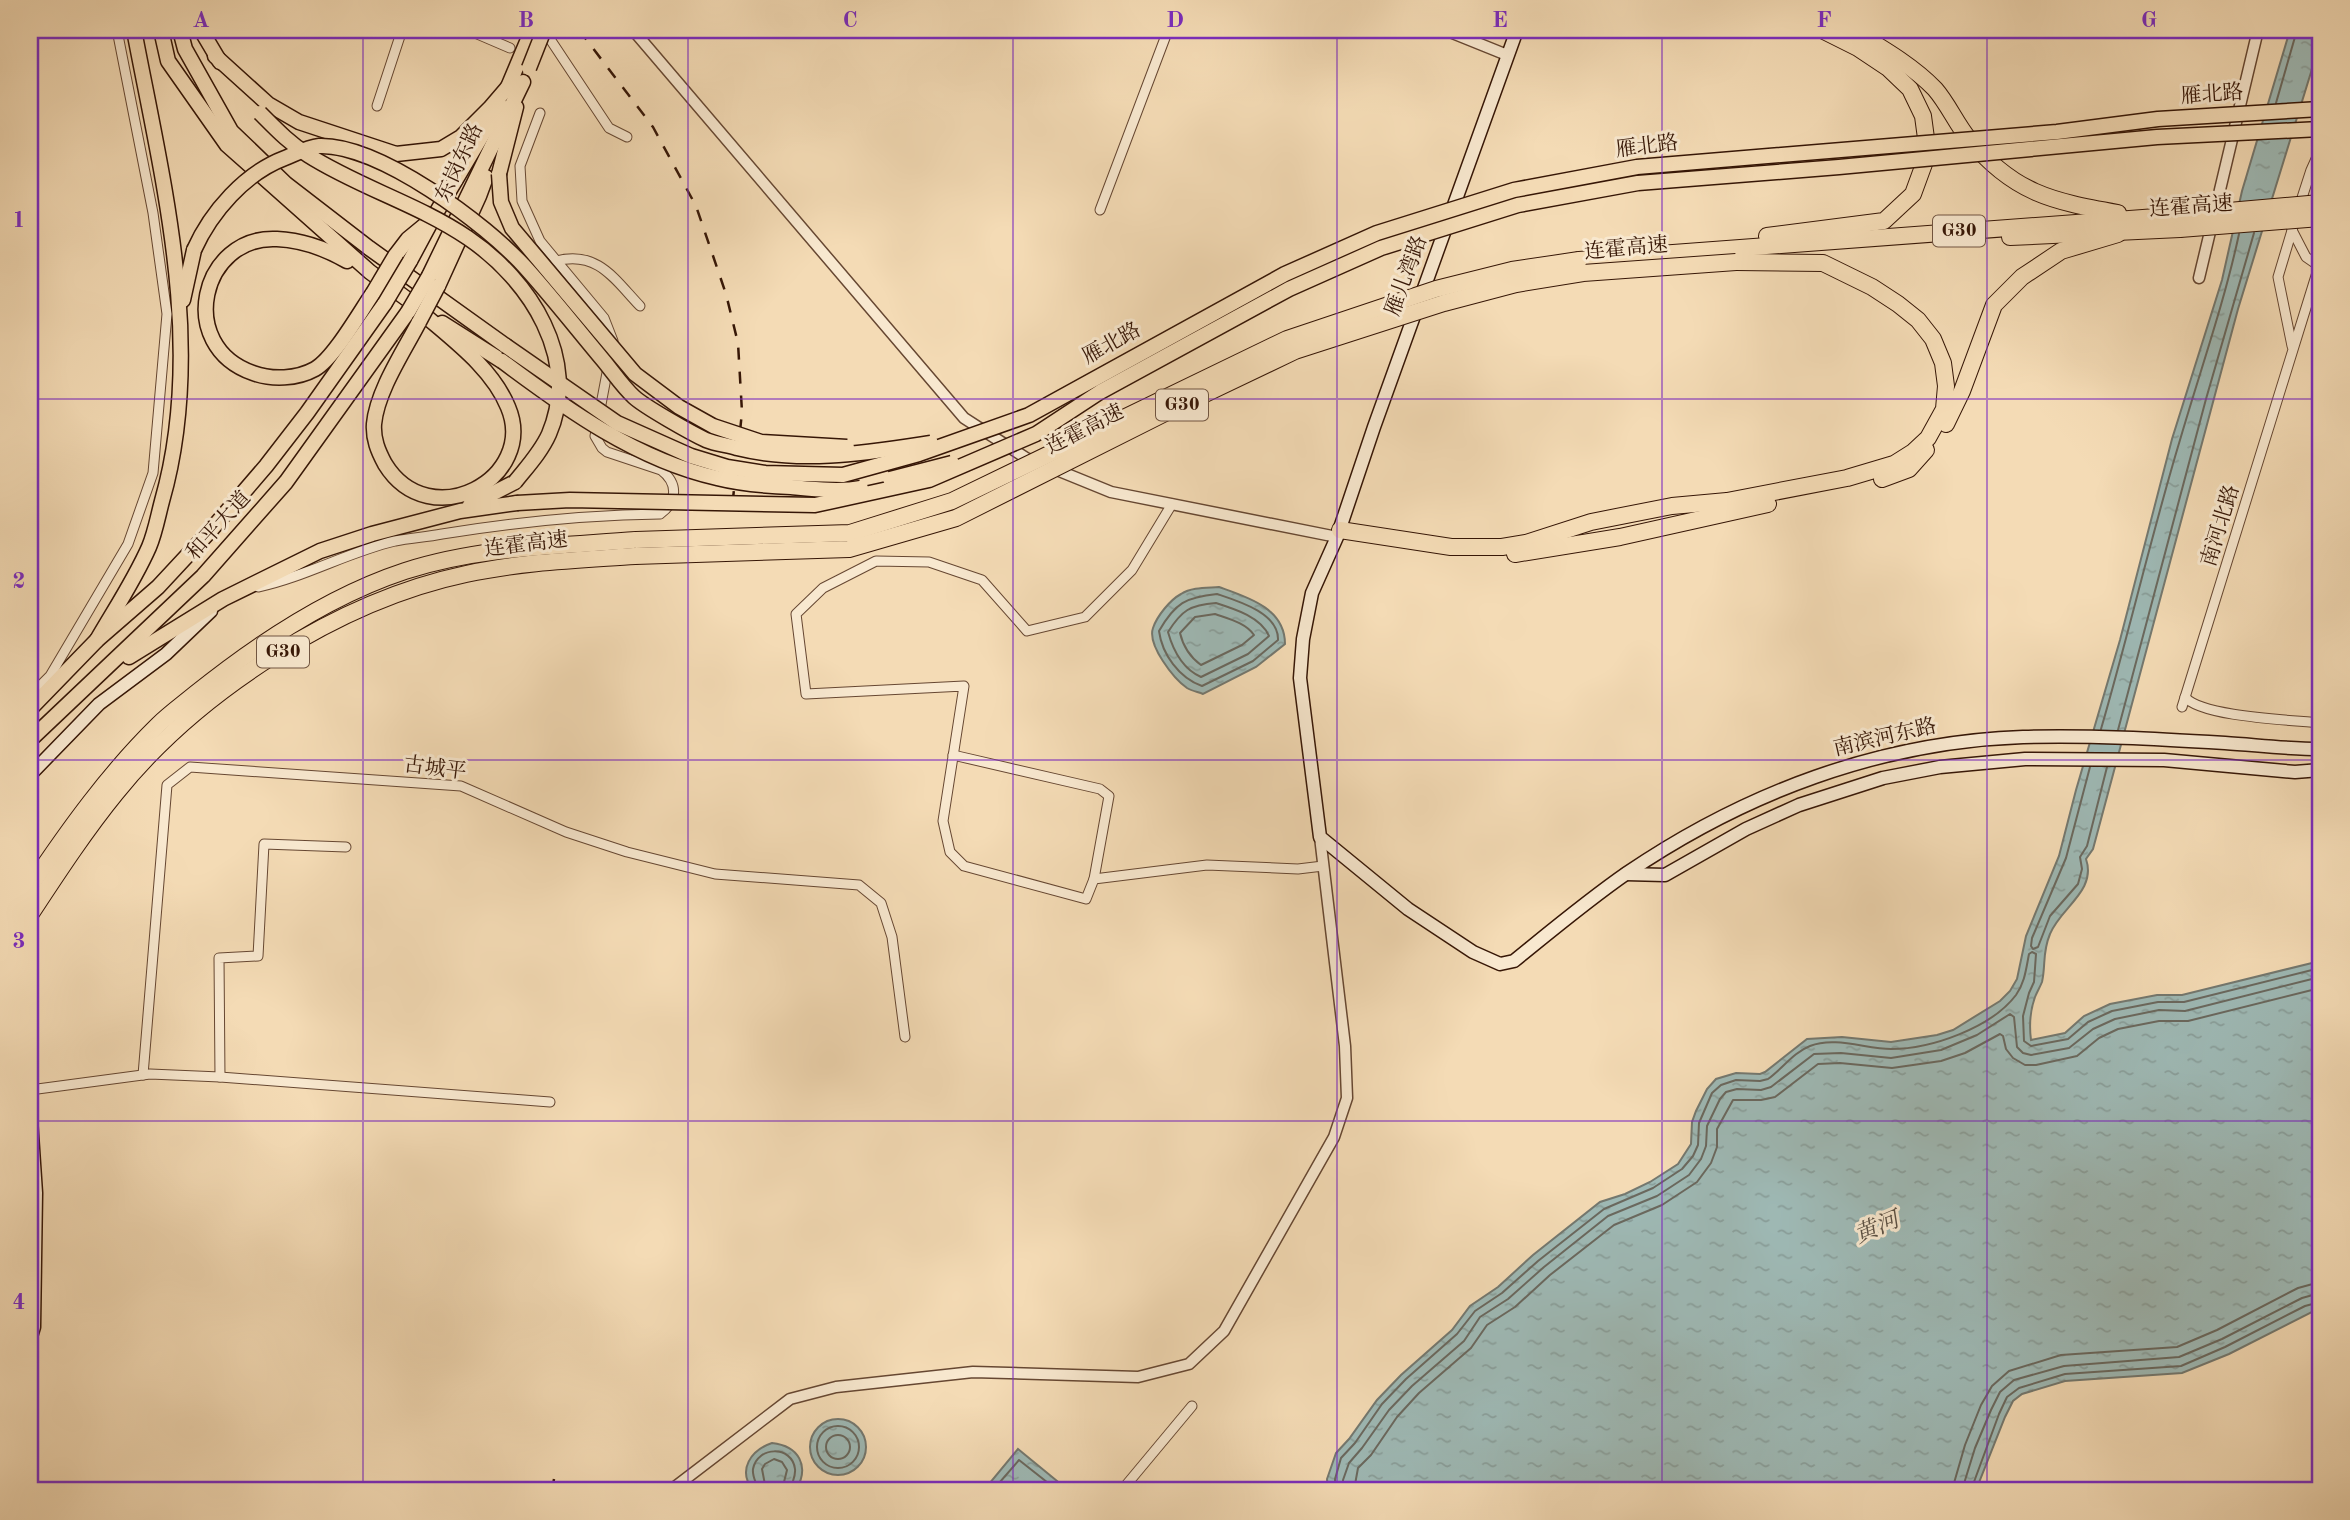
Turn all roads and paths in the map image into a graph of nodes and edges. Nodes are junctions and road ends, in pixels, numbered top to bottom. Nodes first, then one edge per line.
1 (117, 30) edge
2 (134, 30) edge
3 (161, 30) edge
4 (180, 30) edge
5 (201, 30) edge
6 (402, 30) edge
7 (468, 30) edge
8 (532, 30) edge
9 (544, 30) edge
10 (633, 30) edge
11 (1168, 30) edge
12 (1445, 30) edge
13 (1517, 30) edge
14 (1822, 30) edge
15 (1852, 30) edge
16 (2258, 30) edge
17 (510, 48) dead end
18 (1507, 55) junction
19 (524, 66) junction
20 (523, 82) junction
21 (508, 87) junction
22 (377, 106) dead end
23 (264, 108) junction
24 (2320, 109) edge
25 (540, 113) dead end
26 (2320, 130) edge
27 (627, 137) dead end
28 (2320, 150) edge
29 (268, 166) junction
30 (2320, 203) edge
31 (1100, 209) dead end
32 (2144, 217) junction
33 (2320, 218) edge
34 (432, 220) junction
35 (2182, 222) junction
36 (2292, 230) junction
37 (2118, 233) junction
38 (1737, 250) junction
39 (410, 261) joint
40 (556, 261) junction
41 (2320, 266) edge
42 (370, 272) junction
43 (2199, 278) dead end
44 (640, 306) dead end
45 (412, 311) junction
46 (179, 316) junction
47 (2292, 354) junction
48 (963, 438) junction
49 (992, 454) junction
50 (1172, 504) junction
51 (460, 511) junction
52 (1339, 533) junction
53 (128, 544) junction
54 (635, 548) junction
55 (148, 549) junction
56 (242, 590) junction
57 (223, 599) junction
58 (97, 640) junction
59 (98, 677) junction
60 (30, 696) edge
61 (30, 709) edge
62 (2320, 723) edge
63 (30, 740) edge
64 (2320, 749) edge
65 (953, 755) junction
66 (2320, 770) edge
67 (30, 775) edge
68 (1320, 837) junction
69 (346, 847) dead end
70 (1323, 866) junction
71 (1626, 874) junction
72 (1094, 879) junction
73 (30, 887) edge
74 (30, 915) edge
75 (905, 1037) dead end
76 (143, 1075) junction
77 (220, 1077) junction
78 (30, 1090) edge
79 (550, 1102) dead end
80 (30, 1104) edge
81 (30, 1340) edge
82 (1192, 1406) dead end
83 (671, 1490) edge
84 (1122, 1490) edge

1 - 53 street
2 - 46 main road
3 - 42 main road
4 - 29 main road
5 - 23 main road
6 - 22 street
7 - 17 street
8 - 19 main road, 东岗东路
9 - 19 main road, 东岗东路, bridge
9 - 27 street
10 - 50 street
11 - 31 street
12 - 18 street
13 - 18 main road, 雁儿湾路
14 - 38 highway
15 - 32 highway
16 - 43 street
18 - 52 main road, 雁儿湾路
19 - 20 main road, 东岗东路
19 - 21 main road, 东岗东路
20 - 45 main road, 东岗东路, bridge
20 - 48 main road, bridge
21 - 23 main road
21 - 34 main road, 东岗东路
23 - 51 main road, bridge
24 - 48 main road, 雁北路, bridge
25 - 40 street
26 - 49 main road, 雁北路, bridge
28 - 36 street, 南河北路
29 - 46 main road, bridge
29 - 48 main road, bridge
29 - 48 main road, bridge
30 - 35 highway, 连霍高速 / G30, bridge
32 - 35 highway, 连霍高速 / G30
32 - 38 highway, 连霍高速 / G30
33 - 35 highway, 连霍高速 / G30, bridge
34 - 39 main road, 东岗东路
34 - 42 main road, bridge
35 - 37 highway, 连霍高速 / G30
36 - 41 street, 南河北路
36 - 47 street, 南河北路
37 - 38 highway, 连霍高速 / G30
37 - 52 highway
38 - 52 highway
38 - 54 highway, 连霍高速 / G30, bridge
38 - 54 highway, 连霍高速 / G30, bridge
39 - 58 main road, 和平大道, bridge
40 - 44 street
40 - 56 street
41 - 47 street, 南河北路
42 - 45 main road
45 - 45 main road
45 - 49 main road, bridge
45 - 59 main road, 和平大道
46 - 55 main road
47 - 62 street, 南河北路
49 - 51 main road, bridge
50 - 52 street
50 - 65 street
51 - 56 main road
52 - 68 main road, 雁儿湾路
53 - 55 street
53 - 60 street
54 - 73 highway, 连霍高速 / G30
54 - 74 highway, 连霍高速 / G30
55 - 58 main road
56 - 57 main road
57 - 59 main road
57 - 67 main road
58 - 61 main road, 和平大道
59 - 63 main road, 和平大道
64 - 71 main road, 南滨河东路
65 - 72 street
65 - 72 street
66 - 71 main road, 南滨河东路
68 - 70 street
68 - 71 main road, 南滨河东路
69 - 77 street
70 - 72 street
70 - 83 street
75 - 76 street, 古城平
76 - 77 street
76 - 78 street
77 - 79 street
80 - 81 main road
82 - 84 street

